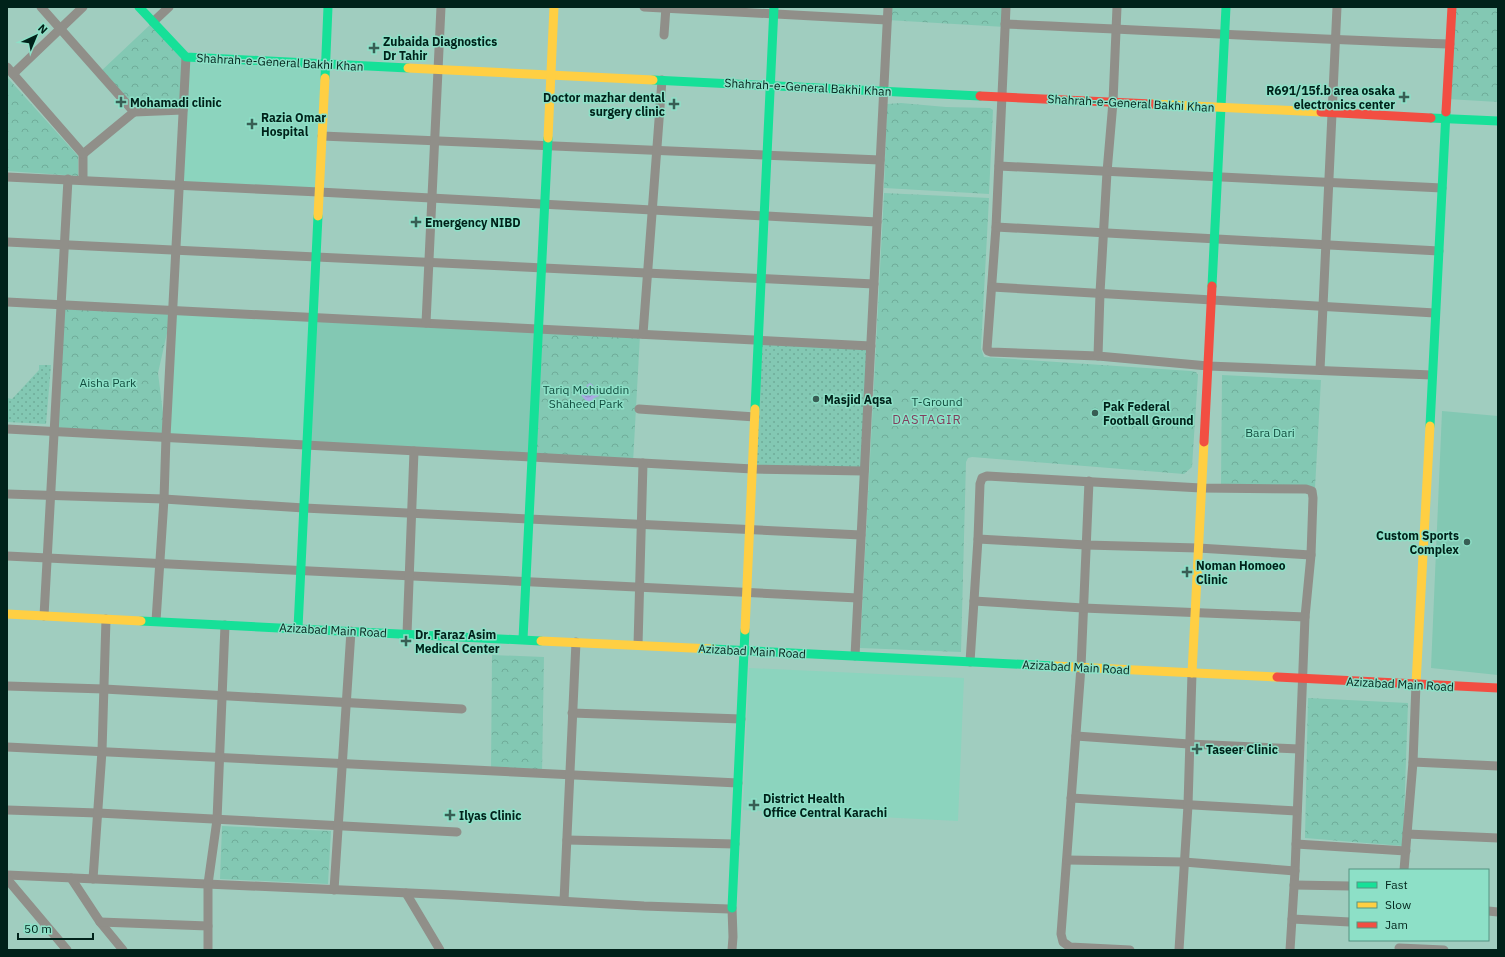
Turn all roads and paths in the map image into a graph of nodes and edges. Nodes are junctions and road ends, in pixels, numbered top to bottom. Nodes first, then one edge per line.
1 (41, 7) edge
2 (83, 7) edge
3 (139, 7) edge
4 (169, 7) edge
5 (328, 7) edge
6 (441, 7) edge
7 (554, 7) edge
8 (644, 7) edge
9 (888, 7) edge
10 (1006, 7) edge
11 (1117, 7) edge
12 (1226, 7) edge
13 (1337, 7) edge
14 (1452, 7) edge
15 (666, 8) edge
16 (774, 10) edge
17 (887, 20) junction
18 (154, 22) junction
19 (1005, 24) junction
20 (1116, 28) junction
21 (60, 29) junction
22 (1224, 33) junction
23 (664, 35) dead end
24 (1336, 40) junction
25 (1450, 44) junction
26 (186, 57) junction
27 (325, 64) junction
28 (438, 69) junction
29 (10, 71) edge
30 (551, 75) junction
31 (662, 80) junction
32 (771, 86) junction
33 (884, 91) junction
34 (1002, 97) junction
35 (1113, 102) junction
36 (1221, 107) junction
37 (183, 110) junction
38 (134, 112) junction
39 (1332, 113) junction
40 (1446, 118) junction
41 (1498, 121) edge
42 (322, 136) junction
43 (435, 141) junction
44 (547, 146) junction
45 (657, 150) junction
46 (83, 154) junction
47 (767, 155) junction
48 (880, 160) junction
49 (999, 166) junction
50 (1107, 172) junction
51 (7, 176) edge
52 (1217, 177) junction
53 (68, 179) junction
54 (83, 180) junction
55 (1329, 183) junction
56 (179, 185) junction
57 (1442, 188) junction
58 (319, 192) junction
59 (432, 198) junction
60 (544, 204) junction
61 (652, 210) junction
62 (765, 216) junction
63 (877, 222) junction
64 (996, 227) junction
65 (1104, 233) junction
66 (1214, 239) junction
67 (7, 242) edge
68 (64, 245) junction
69 (1326, 245) junction
70 (175, 250) junction
71 (1439, 251) junction
72 (316, 257) junction
73 (429, 262) junction
74 (541, 267) junction
75 (648, 273) junction
76 (762, 278) junction
77 (874, 284) junction
78 (992, 287) junction
79 (1100, 293) junction
80 (1211, 300) junction
81 (7, 302) edge
82 (60, 305) junction
83 (1323, 306) junction
84 (172, 311) junction
85 (1435, 312) junction
86 (313, 318) junction
87 (426, 323) junction
88 (538, 329) junction
89 (643, 334) junction
90 (759, 340) junction
91 (871, 346) junction
92 (1098, 356) junction
93 (1208, 366) junction
94 (1320, 370) junction
95 (1432, 375) junction
96 (639, 409) dead end
97 (755, 417) junction
98 (7, 429) edge
99 (54, 431) junction
100 (166, 437) junction
101 (307, 446) junction
102 (414, 451) junction
103 (532, 457) junction
104 (643, 463) junction
105 (752, 469) junction
106 (864, 471) junction
107 (1089, 481) junction
108 (1201, 488) junction
109 (7, 494) edge
110 (50, 496) junction
111 (164, 499) junction
112 (304, 508) junction
113 (412, 513) junction
114 (529, 519) junction
115 (641, 524) junction
116 (750, 529) junction
117 (861, 534) junction
118 (978, 539) junction
119 (1086, 545) junction
120 (1198, 548) junction
121 (1311, 555) junction
122 (7, 556) edge
123 (47, 558) junction
124 (159, 564) junction
125 (301, 570) junction
126 (410, 576) junction
127 (526, 582) junction
128 (639, 587) junction
129 (747, 592) junction
130 (858, 598) junction
131 (974, 601) junction
132 (1083, 608) junction
133 (1195, 612) junction
134 (7, 614) edge
135 (44, 616) junction
136 (1305, 618) junction
137 (106, 619) junction
138 (156, 621) junction
139 (225, 625) junction
140 (298, 628) junction
141 (351, 631) junction
142 (408, 634) junction
143 (523, 640) junction
144 (576, 642) junction
145 (638, 645) junction
146 (744, 651) junction
147 (855, 656) junction
148 (970, 662) junction
149 (1081, 667) junction
150 (1192, 673) junction
151 (1303, 679) junction
152 (1416, 684) junction
153 (7, 686) edge
154 (1498, 688) edge
155 (104, 689) junction
156 (222, 696) junction
157 (346, 703) junction
158 (462, 709) dead end
159 (572, 713) junction
160 (741, 719) junction
161 (1076, 736) junction
162 (1190, 744) junction
163 (7, 747) edge
164 (1300, 749) junction
165 (102, 751) junction
166 (220, 758) junction
167 (1413, 762) junction
168 (341, 764) junction
169 (1498, 766) edge
170 (570, 775) junction
171 (738, 783) junction
172 (1071, 798) junction
173 (1188, 805) junction
174 (7, 810) edge
175 (1297, 811) junction
176 (98, 813) junction
177 (217, 820) junction
178 (338, 826) junction
179 (457, 832) dead end
180 (1407, 834) junction
181 (1498, 838) edge
182 (566, 840) junction
183 (735, 844) junction
184 (1296, 844) junction
185 (1406, 851) junction
186 (1067, 860) junction
187 (1184, 862) junction
188 (1404, 869) edge
189 (1295, 871) junction
190 (7, 875) edge
191 (71, 878) junction
192 (7, 879) edge
193 (93, 879) junction
194 (208, 884) junction
195 (1294, 885) junction
196 (1349, 886) edge
197 (334, 890) junction
198 (406, 893) junction
199 (564, 902) junction
200 (732, 908) junction
201 (1292, 919) junction
202 (100, 922) junction
203 (1349, 922) edge
204 (208, 926) junction
205 (1399, 946) edge
206 (66, 950) edge
207 (123, 950) edge
208 (208, 950) edge
209 (440, 950) edge
210 (732, 950) edge
211 (1130, 950) edge
212 (1179, 950) edge
213 (1290, 950) edge
214 (1444, 950) edge

1 - 21 street
2 - 21 street
3 - 18 street, Shahrah-e-General Bakhi Khan
4 - 18 street
5 - 27 street
6 - 28 street
7 - 30 street
8 - 15 street
9 - 17 street
10 - 19 street
11 - 20 street
12 - 22 street
13 - 24 street
14 - 25 street
15 - 16 street
15 - 23 street
16 - 17 street
16 - 32 street
17 - 33 street
18 - 26 street, Shahrah-e-General Bakhi Khan
19 - 20 street
19 - 34 street
20 - 22 street
20 - 35 street
21 - 29 street
21 - 38 street
22 - 24 street
22 - 36 street
24 - 25 street
24 - 39 street
25 - 40 street
26 - 27 street, Shahrah-e-General Bakhi Khan
26 - 37 street
27 - 28 street, Shahrah-e-General Bakhi Khan
27 - 42 street
28 - 30 street, Shahrah-e-General Bakhi Khan
28 - 43 street
29 - 46 street
30 - 31 street, Shahrah-e-General Bakhi Khan
30 - 44 street
31 - 32 street, Shahrah-e-General Bakhi Khan
31 - 45 street
32 - 33 street, Shahrah-e-General Bakhi Khan
32 - 47 street
33 - 34 street, Shahrah-e-General Bakhi Khan
33 - 48 street
34 - 35 street, Shahrah-e-General Bakhi Khan
34 - 49 street
35 - 36 street, Shahrah-e-General Bakhi Khan
35 - 50 street
36 - 39 street, Shahrah-e-General Bakhi Khan
36 - 52 street
37 - 38 street
37 - 56 street
38 - 46 street
39 - 40 street, Shahrah-e-General Bakhi Khan
39 - 55 street
40 - 41 street, Shahrah-e-General Bakhi Khan
40 - 57 street
42 - 43 street
42 - 58 street
43 - 44 street
43 - 59 street
44 - 45 street
44 - 60 street
45 - 47 street
45 - 61 street
46 - 54 street
47 - 48 street
47 - 62 street
48 - 63 street
49 - 50 street
49 - 64 street
50 - 52 street
50 - 65 street
51 - 53 street
52 - 55 street
52 - 66 street
53 - 54 street
53 - 68 street
54 - 56 street
55 - 57 street
55 - 69 street
56 - 58 street
56 - 70 street
57 - 71 street
58 - 59 street
58 - 72 street
59 - 60 street
59 - 73 street
60 - 61 street
60 - 74 street
61 - 62 street
61 - 75 street
62 - 63 street
62 - 76 street
63 - 77 street
64 - 65 street
64 - 78 street
65 - 66 street
65 - 79 street
66 - 69 street
66 - 80 street
67 - 68 street
68 - 70 street
68 - 82 street
69 - 71 street
69 - 83 street
70 - 72 street
70 - 84 street
71 - 85 street
72 - 73 street
72 - 86 street
73 - 74 street
73 - 87 street
74 - 75 street
74 - 88 street
75 - 76 street
75 - 89 street
76 - 77 street
76 - 90 street
77 - 91 street
78 - 79 street
78 - 92 street
79 - 80 street
79 - 92 street
80 - 83 street
80 - 93 street
81 - 82 street
82 - 84 street
82 - 99 street
83 - 85 street
83 - 94 street
84 - 86 street
84 - 100 street
85 - 95 street
86 - 87 street
86 - 101 street
87 - 88 street
88 - 89 street
88 - 103 street
89 - 90 street
90 - 91 street
90 - 97 street
91 - 106 street
92 - 93 street
93 - 94 street
93 - 108 street
94 - 95 street
95 - 152 street
96 - 97 street
97 - 105 street
98 - 99 street
99 - 100 street
99 - 110 street
100 - 101 street
100 - 111 street
101 - 102 street
101 - 112 street
102 - 103 street
102 - 113 street
103 - 104 street
103 - 114 street
104 - 105 street
104 - 115 street
105 - 106 street
105 - 116 street
106 - 117 street
107 - 108 street
107 - 118 street
107 - 119 street
108 - 120 street
108 - 121 street
109 - 110 street
110 - 111 street
110 - 123 street
111 - 112 street
111 - 124 street
112 - 113 street
112 - 125 street
113 - 114 street
113 - 126 street
114 - 115 street
114 - 127 street
115 - 116 street
115 - 128 street
116 - 117 street
116 - 129 street
117 - 130 street
118 - 119 street
118 - 131 street
119 - 120 street
119 - 132 street
120 - 121 street
120 - 133 street
121 - 136 street
122 - 123 street
123 - 124 street
123 - 135 street
124 - 125 street
124 - 138 street
125 - 126 street
125 - 140 street
126 - 127 street
126 - 142 street
127 - 128 street
127 - 143 street
128 - 129 street
128 - 145 street
129 - 130 street
129 - 146 street
130 - 147 street
131 - 132 street
131 - 148 street
132 - 133 street
132 - 149 street
133 - 136 street
133 - 150 street
134 - 135 street, Azizabad Main Road
135 - 137 street, Azizabad Main Road
136 - 151 street
137 - 138 street, Azizabad Main Road
137 - 155 street
138 - 139 street, Azizabad Main Road
139 - 140 street, Azizabad Main Road
139 - 156 street
140 - 141 street, Azizabad Main Road
141 - 142 street, Azizabad Main Road
141 - 157 street
142 - 143 street, Azizabad Main Road
143 - 144 street, Azizabad Main Road
144 - 145 street, Azizabad Main Road
144 - 159 street
145 - 146 street, Azizabad Main Road
146 - 147 street, Azizabad Main Road
146 - 160 street
147 - 148 street, Azizabad Main Road
148 - 149 street, Azizabad Main Road
149 - 150 street, Azizabad Main Road
149 - 161 street
150 - 151 street, Azizabad Main Road
150 - 162 street
151 - 152 street, Azizabad Main Road
151 - 164 street
152 - 154 street, Azizabad Main Road
152 - 167 street
153 - 155 street
155 - 156 street
155 - 165 street
156 - 157 street
156 - 166 street
157 - 158 street
157 - 168 street
159 - 160 street
159 - 170 street
160 - 171 street
161 - 162 street
161 - 172 street
162 - 164 street
162 - 173 street
163 - 165 street
164 - 175 street
165 - 166 street
165 - 176 street
166 - 168 street
166 - 177 street
167 - 169 street
167 - 180 street
168 - 170 street
168 - 178 street
170 - 171 street
170 - 182 street
171 - 183 street
172 - 173 street
172 - 186 street
173 - 175 street
173 - 187 street
174 - 176 street
175 - 184 street
176 - 177 street
176 - 193 street
177 - 178 street
177 - 194 street
178 - 179 street
178 - 197 street
180 - 181 street
180 - 185 street
182 - 183 street
182 - 199 street
183 - 200 street
184 - 185 street
184 - 189 street
185 - 188 street
186 - 187 street
186 - 211 street
187 - 189 street
187 - 212 street
189 - 195 street
190 - 191 street
191 - 193 street
191 - 202 street
192 - 206 street
193 - 194 street
194 - 197 street
194 - 204 street
195 - 196 street
195 - 201 street
197 - 198 street
198 - 199 street
198 - 209 street
199 - 200 street
200 - 210 street
201 - 203 street
201 - 213 street
202 - 204 street
202 - 207 street
204 - 208 street
205 - 214 street

